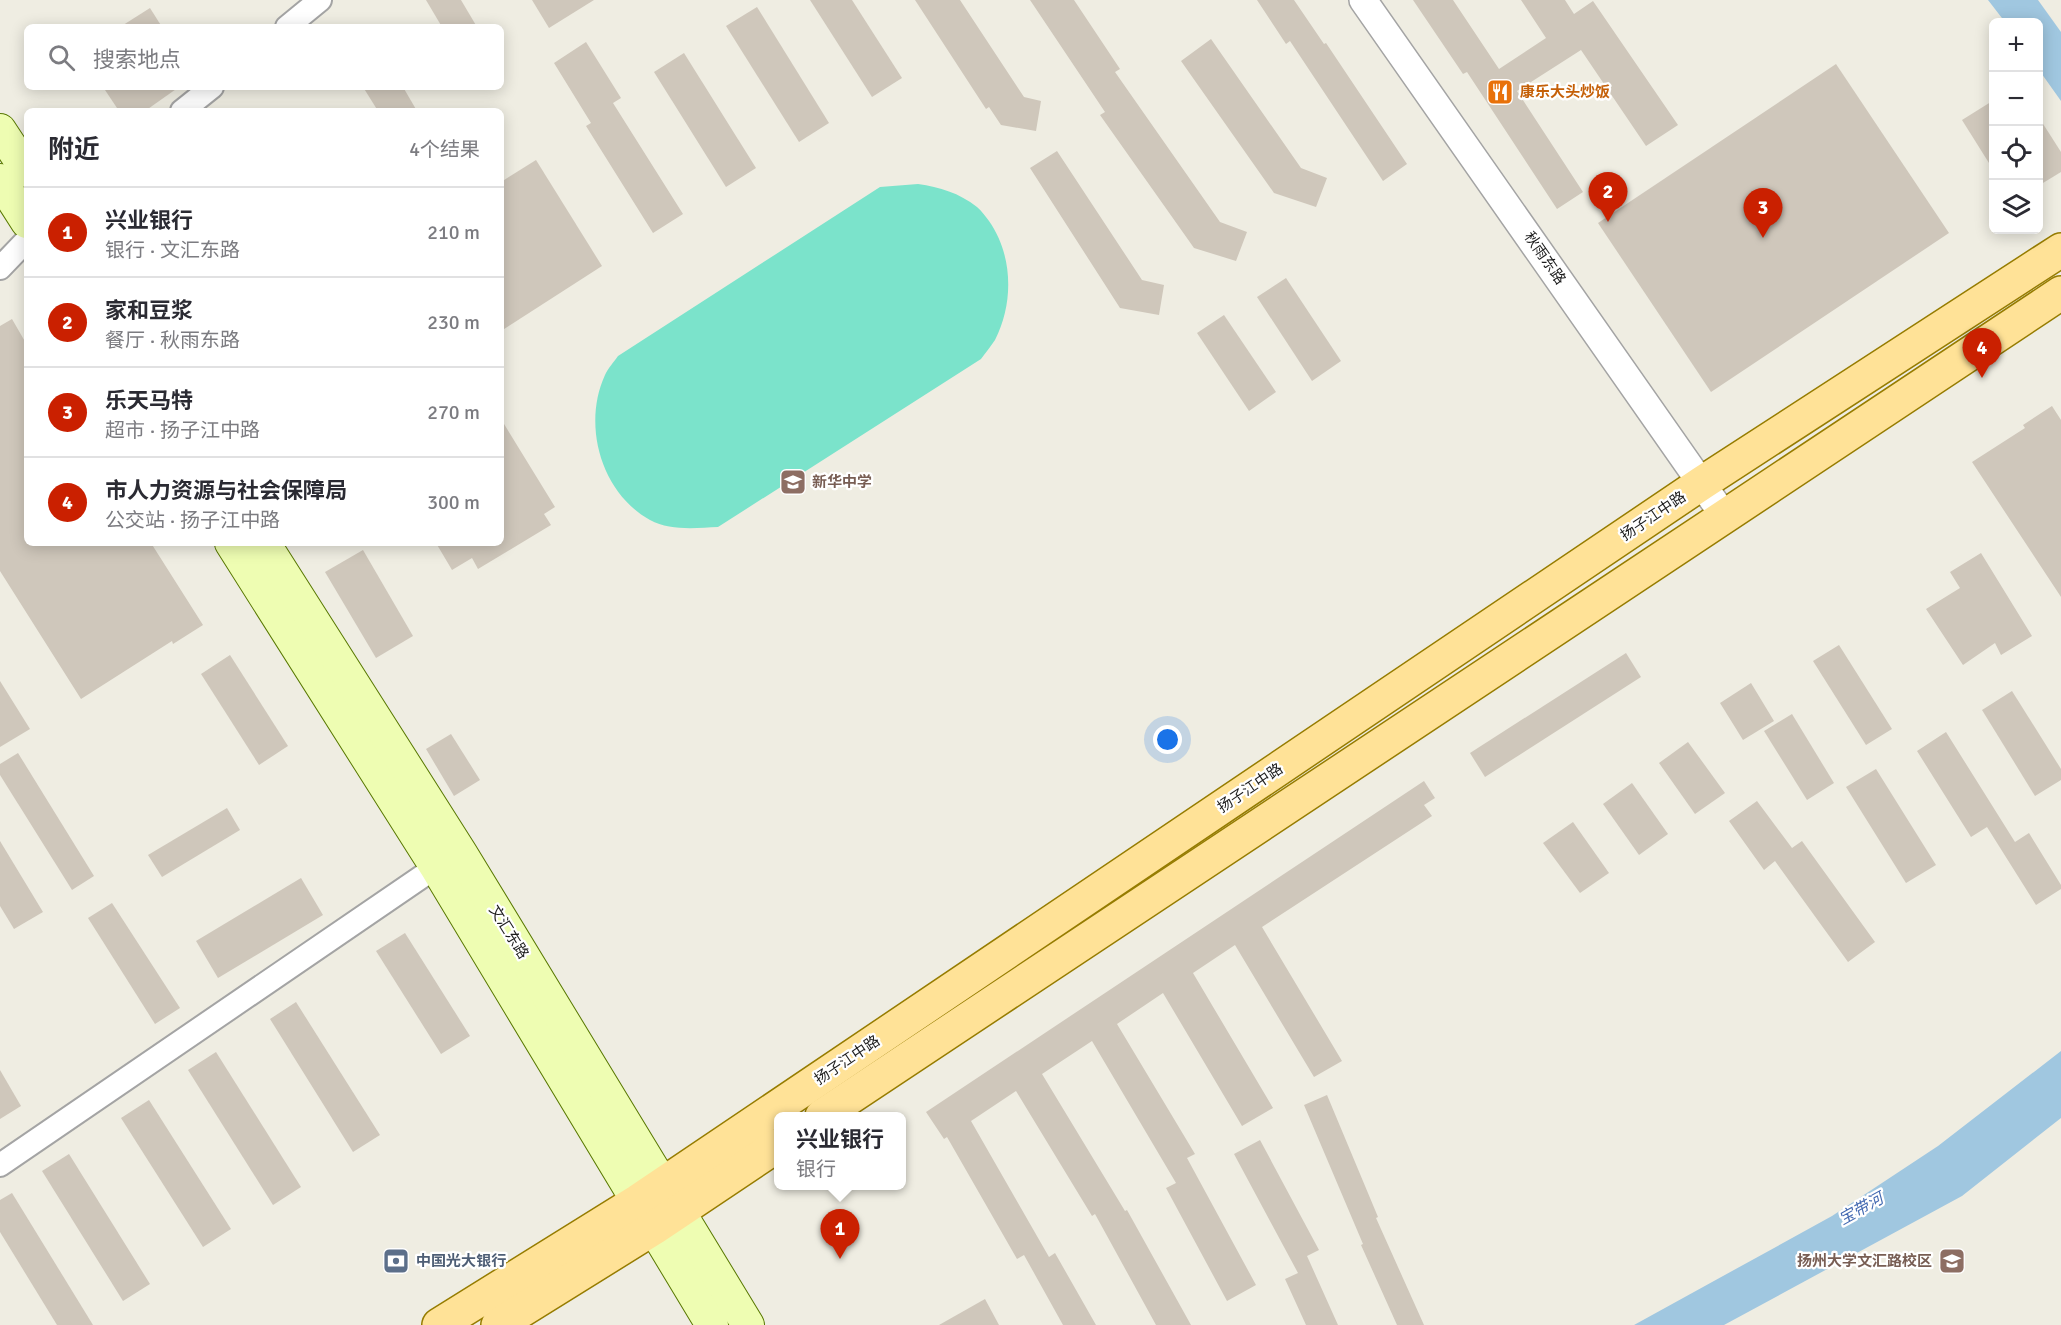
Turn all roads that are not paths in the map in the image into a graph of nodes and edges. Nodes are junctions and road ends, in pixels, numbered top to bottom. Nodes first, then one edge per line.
1 (320, 0) edge
2 (1363, 0) edge
3 (290, 24) edge
4 (208, 90) edge
5 (186, 108) edge
6 (0, 130) edge
7 (24, 166) edge
8 (0, 180) edge
9 (24, 217) edge
10 (24, 243) edge
11 (2061, 250) edge
12 (0, 268) edge
13 (2061, 293) edge
14 (1702, 483) junction
15 (1725, 517) junction
16 (233, 546) edge
17 (266, 546) edge
18 (436, 867) junction
19 (795, 1112) edge
20 (828, 1112) edge
21 (774, 1126) edge
22 (774, 1147) edge
23 (0, 1165) edge
24 (659, 1206) junction
25 (439, 1325) edge
26 (498, 1325) edge
27 (712, 1325) edge
28 (748, 1325) edge

1 - 3 street
2 - 14 street, 秋雨东路
4 - 5 street
6 - 7 main road
8 - 9 main road
10 - 12 street
11 - 14 main road, 扬子江中路
13 - 15 main road
14 - 15 street, 秋雨东路
14 - 19 main road, 扬子江中路
15 - 20 main road
16 - 18 main road, 文汇东路
17 - 24 main road, 文汇东路
18 - 23 street
18 - 24 main road, 文汇东路
21 - 24 main road, 扬子江中路
22 - 24 main road, 扬子江中路
24 - 25 main road, 扬子江中路
24 - 26 main road, 扬子江中路
24 - 27 main road, 文汇东路
24 - 28 main road, 文汇东路

